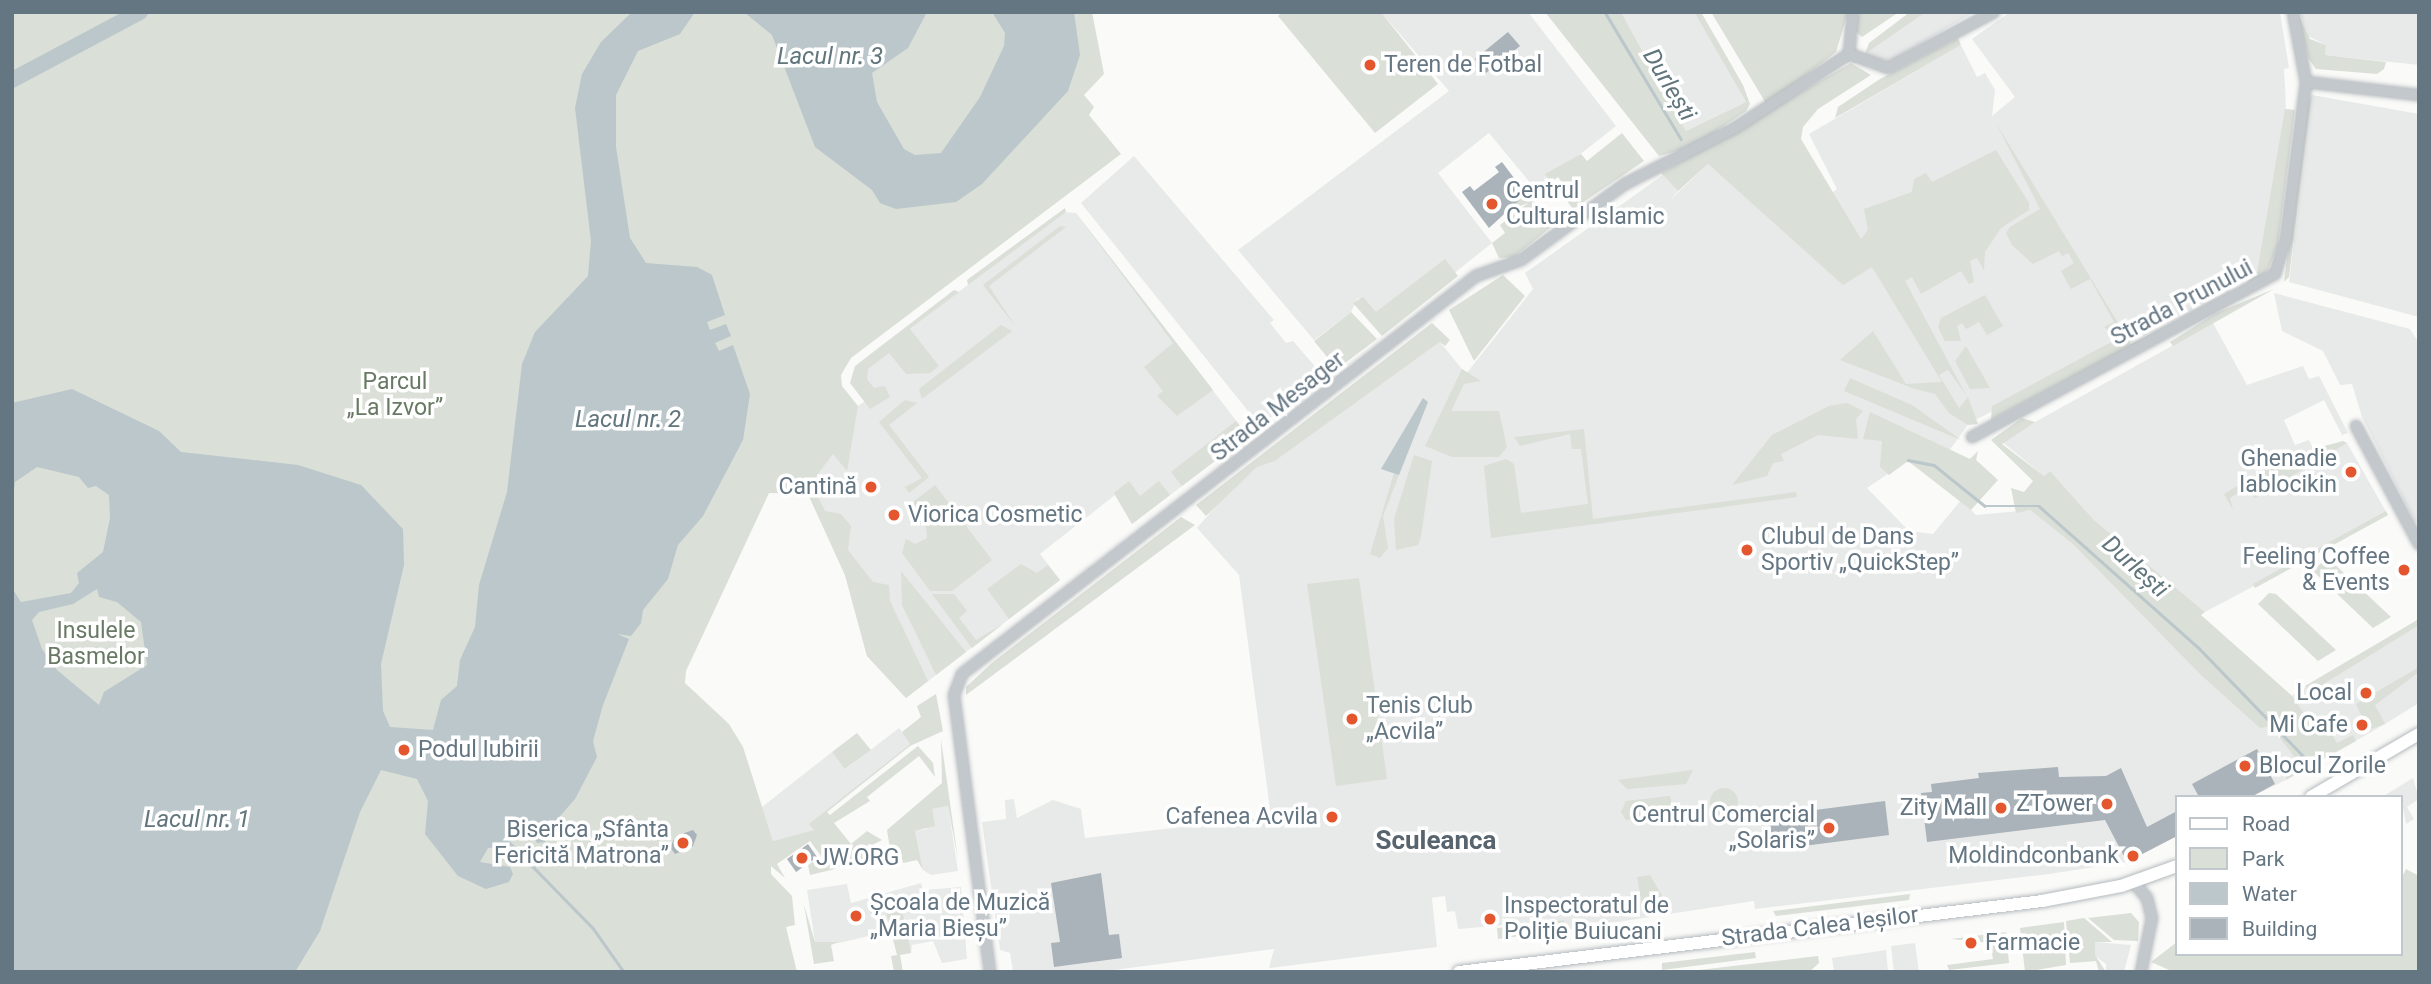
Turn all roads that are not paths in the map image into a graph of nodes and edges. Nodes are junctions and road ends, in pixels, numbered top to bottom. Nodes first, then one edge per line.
1 (1853, 12) edge
2 (1994, 12) edge
3 (2293, 12) edge
4 (1849, 54) junction
5 (2306, 82) junction
6 (2419, 95) edge
7 (2356, 426) dead end
8 (1972, 437) dead end
9 (2419, 544) edge
10 (2419, 734) edge
11 (2314, 795) edge
12 (2176, 866) edge
13 (2134, 883) junction
14 (990, 972) edge
15 (1459, 972) edge
16 (2141, 972) edge

1 - 4 street
2 - 4 street
3 - 5 street
4 - 14 street, Strada Mesager
5 - 6 street
5 - 8 street, Strada Prunului
7 - 9 street
10 - 11 main road
12 - 13 main road, Strada Calea Ieșilor
13 - 15 main road, Strada Calea Ieșilor
13 - 16 street

